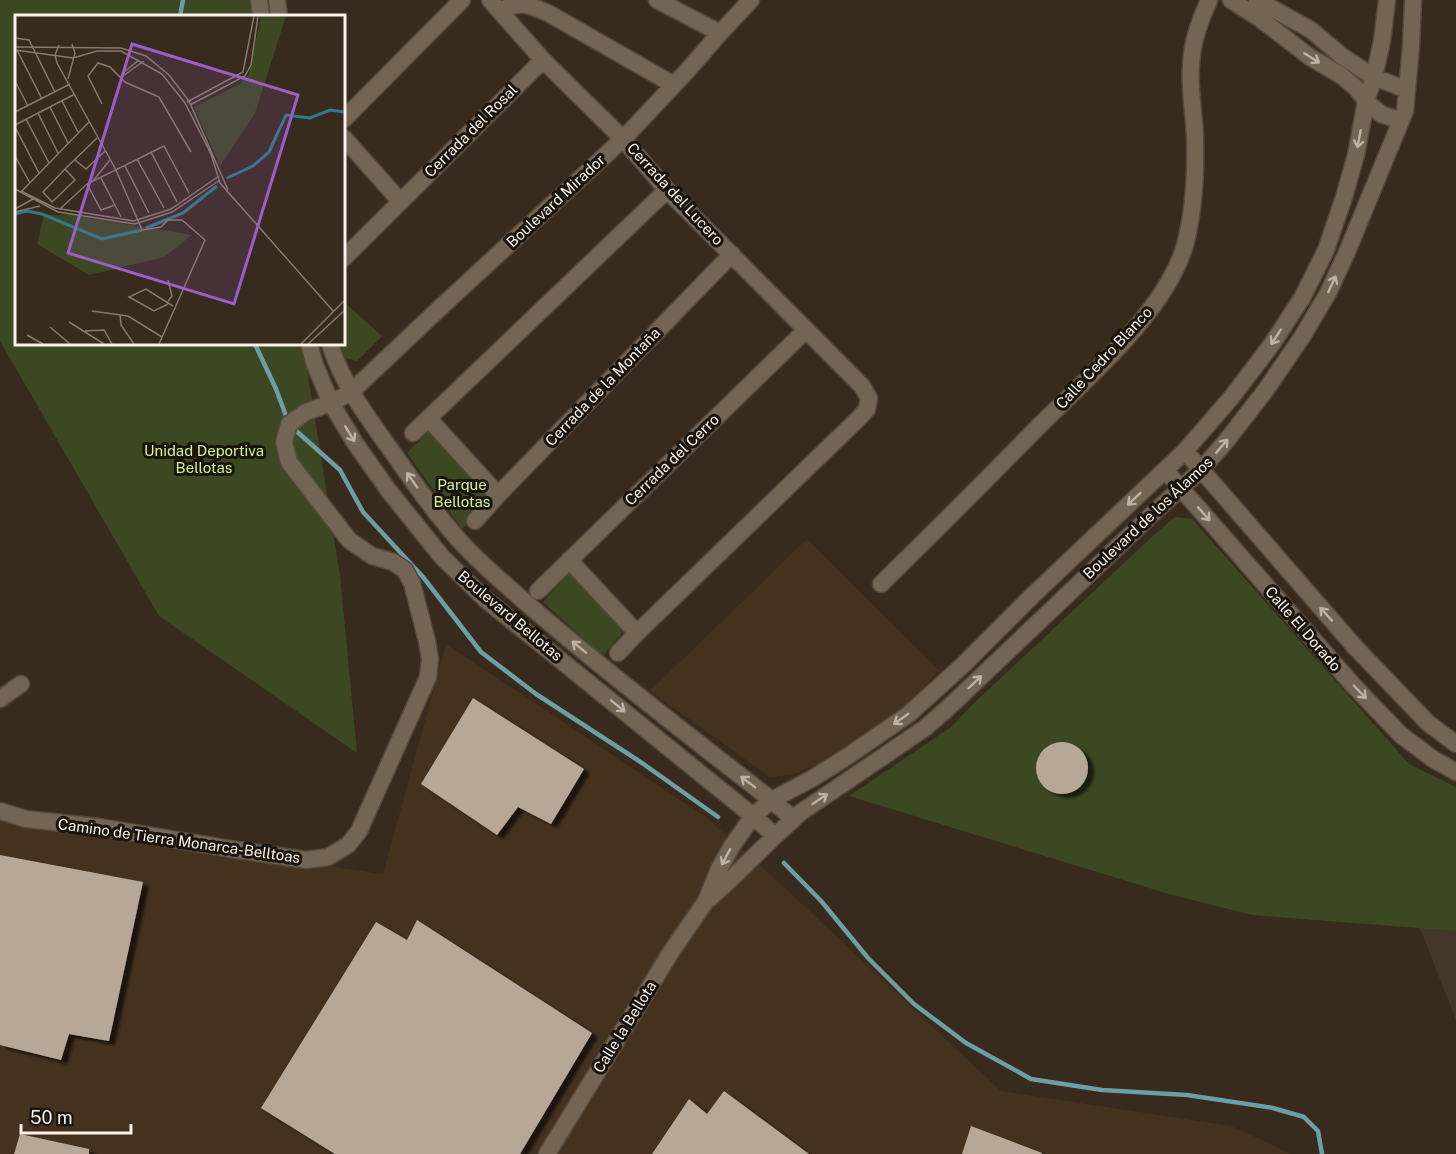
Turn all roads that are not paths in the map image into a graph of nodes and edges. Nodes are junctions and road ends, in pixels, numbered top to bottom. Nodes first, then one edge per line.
1 (259, 0) edge
2 (278, 0) edge
3 (462, 0) edge
4 (657, 0) edge
5 (751, 0) edge
6 (1209, 0) edge
7 (1231, 0) edge
8 (1257, 0) edge
9 (1387, 0) edge
10 (1413, 0) edge
11 (495, 5) edge
12 (261, 15) edge
13 (279, 15) edge
14 (1299, 24) junction
15 (720, 33) junction
16 (1288, 41) junction
17 (543, 60) junction
18 (1374, 77) junction
19 (674, 85) junction
20 (1407, 90) junction
21 (1366, 101) junction
22 (345, 118) edge
23 (1401, 121) junction
24 (345, 139) edge
25 (623, 139) junction
26 (667, 190) junction
27 (400, 201) junction
28 (732, 254) junction
29 (345, 257) edge
30 (806, 330) junction
31 (309, 345) edge
32 (330, 345) edge
33 (351, 392) junction
34 (331, 403) junction
35 (429, 418) junction
36 (413, 433) dead end
37 (1185, 451) junction
38 (1166, 470) junction
39 (1202, 470) junction
40 (1182, 488) junction
41 (498, 495) junction
42 (475, 521) dead end
43 (458, 539) junction
44 (442, 557) junction
45 (569, 560) junction
46 (881, 584) dead end
47 (533, 597) junction
48 (512, 621) junction
49 (637, 633) junction
50 (618, 653) dead end
51 (605, 668) junction
52 (21, 684) dead end
53 (591, 685) junction
54 (0, 699) edge
55 (1456, 744) edge
56 (1456, 772) edge
57 (772, 800) junction
58 (0, 811) edge
59 (753, 816) junction
60 (794, 819) junction
61 (775, 836) junction
62 (706, 901) junction
63 (547, 1154) edge

1 - 12 street
2 - 13 street
3 - 22 street
4 - 15 street
5 - 15 street, Boulevard Mirador
6 - 46 street, Calle Cedro Blanco
7 - 16 street
8 - 14 street
9 - 18 street, Boulevard de los Álamos
10 - 20 street, Boulevard de los Álamos
11 - 17 street, Cerrada del Lucero
11 - 19 street
14 - 16 street
14 - 18 street
15 - 19 street, Boulevard Mirador
16 -> 21 street
17 - 25 street, Cerrada del Lucero
17 - 27 street, Cerrada del Rosal
18 - 20 street
18 - 21 street, Boulevard de los Álamos
19 - 25 street, Boulevard Mirador
20 - 23 street, Boulevard de los Álamos
21 - 23 street
21 -> 37 street, Boulevard de los Álamos
39 -> 23 street, Boulevard de los Álamos
24 - 27 street
25 - 26 street, Cerrada del Lucero
25 - 33 street, Boulevard Mirador
26 - 28 street, Cerrada del Lucero
26 - 35 street
27 - 29 street, Cerrada del Rosal
28 - 30 street, Cerrada del Lucero
28 - 41 street, Cerrada de la Montaña
30 - 45 street, Cerrada del Cerro
30 - 49 street, Cerrada del Lucero
31 - 34 street, Boulevard Bellotas
32 - 33 street, Boulevard Bellotas
33 - 34 street, Boulevard Mirador
43 -> 33 street, Boulevard Bellotas
34 -> 44 street, Boulevard Bellotas
34 - 58 street, Camino de Tierra Monarca-Belltoas
35 - 36 street
35 - 41 street
37 - 38 street, Boulevard de los Álamos
37 - 39 street, Calle El Dorado
38 - 40 street, Calle El Dorado
38 -> 57 street, Boulevard de los Álamos
39 - 40 street, Boulevard de los Álamos
55 -> 39 street, Calle El Dorado
40 -> 56 street, Calle El Dorado
60 -> 40 street, Boulevard de los Álamos
41 - 42 street, Cerrada de la Montaña
43 - 44 street
43 - 47 street, Boulevard Bellotas
44 - 48 street, Boulevard Bellotas
45 - 47 street, Cerrada del Cerro
45 - 49 street
47 - 48 street, Cerrada del Cerro
51 -> 47 street, Boulevard Bellotas
48 - 53 street, Boulevard Bellotas
49 - 50 street
51 - 53 street
57 -> 51 street, Boulevard Bellotas
52 - 54 street
53 -> 59 street, Boulevard Bellotas
57 - 59 street, Boulevard de los Álamos
57 - 60 street, Boulevard Bellotas
59 - 61 street, Boulevard Bellotas
59 -> 62 street, Calle la Bellota
60 - 61 street, Boulevard de los Álamos
61 - 62 street, Calle la Bellota
62 - 63 street, Calle la Bellota

